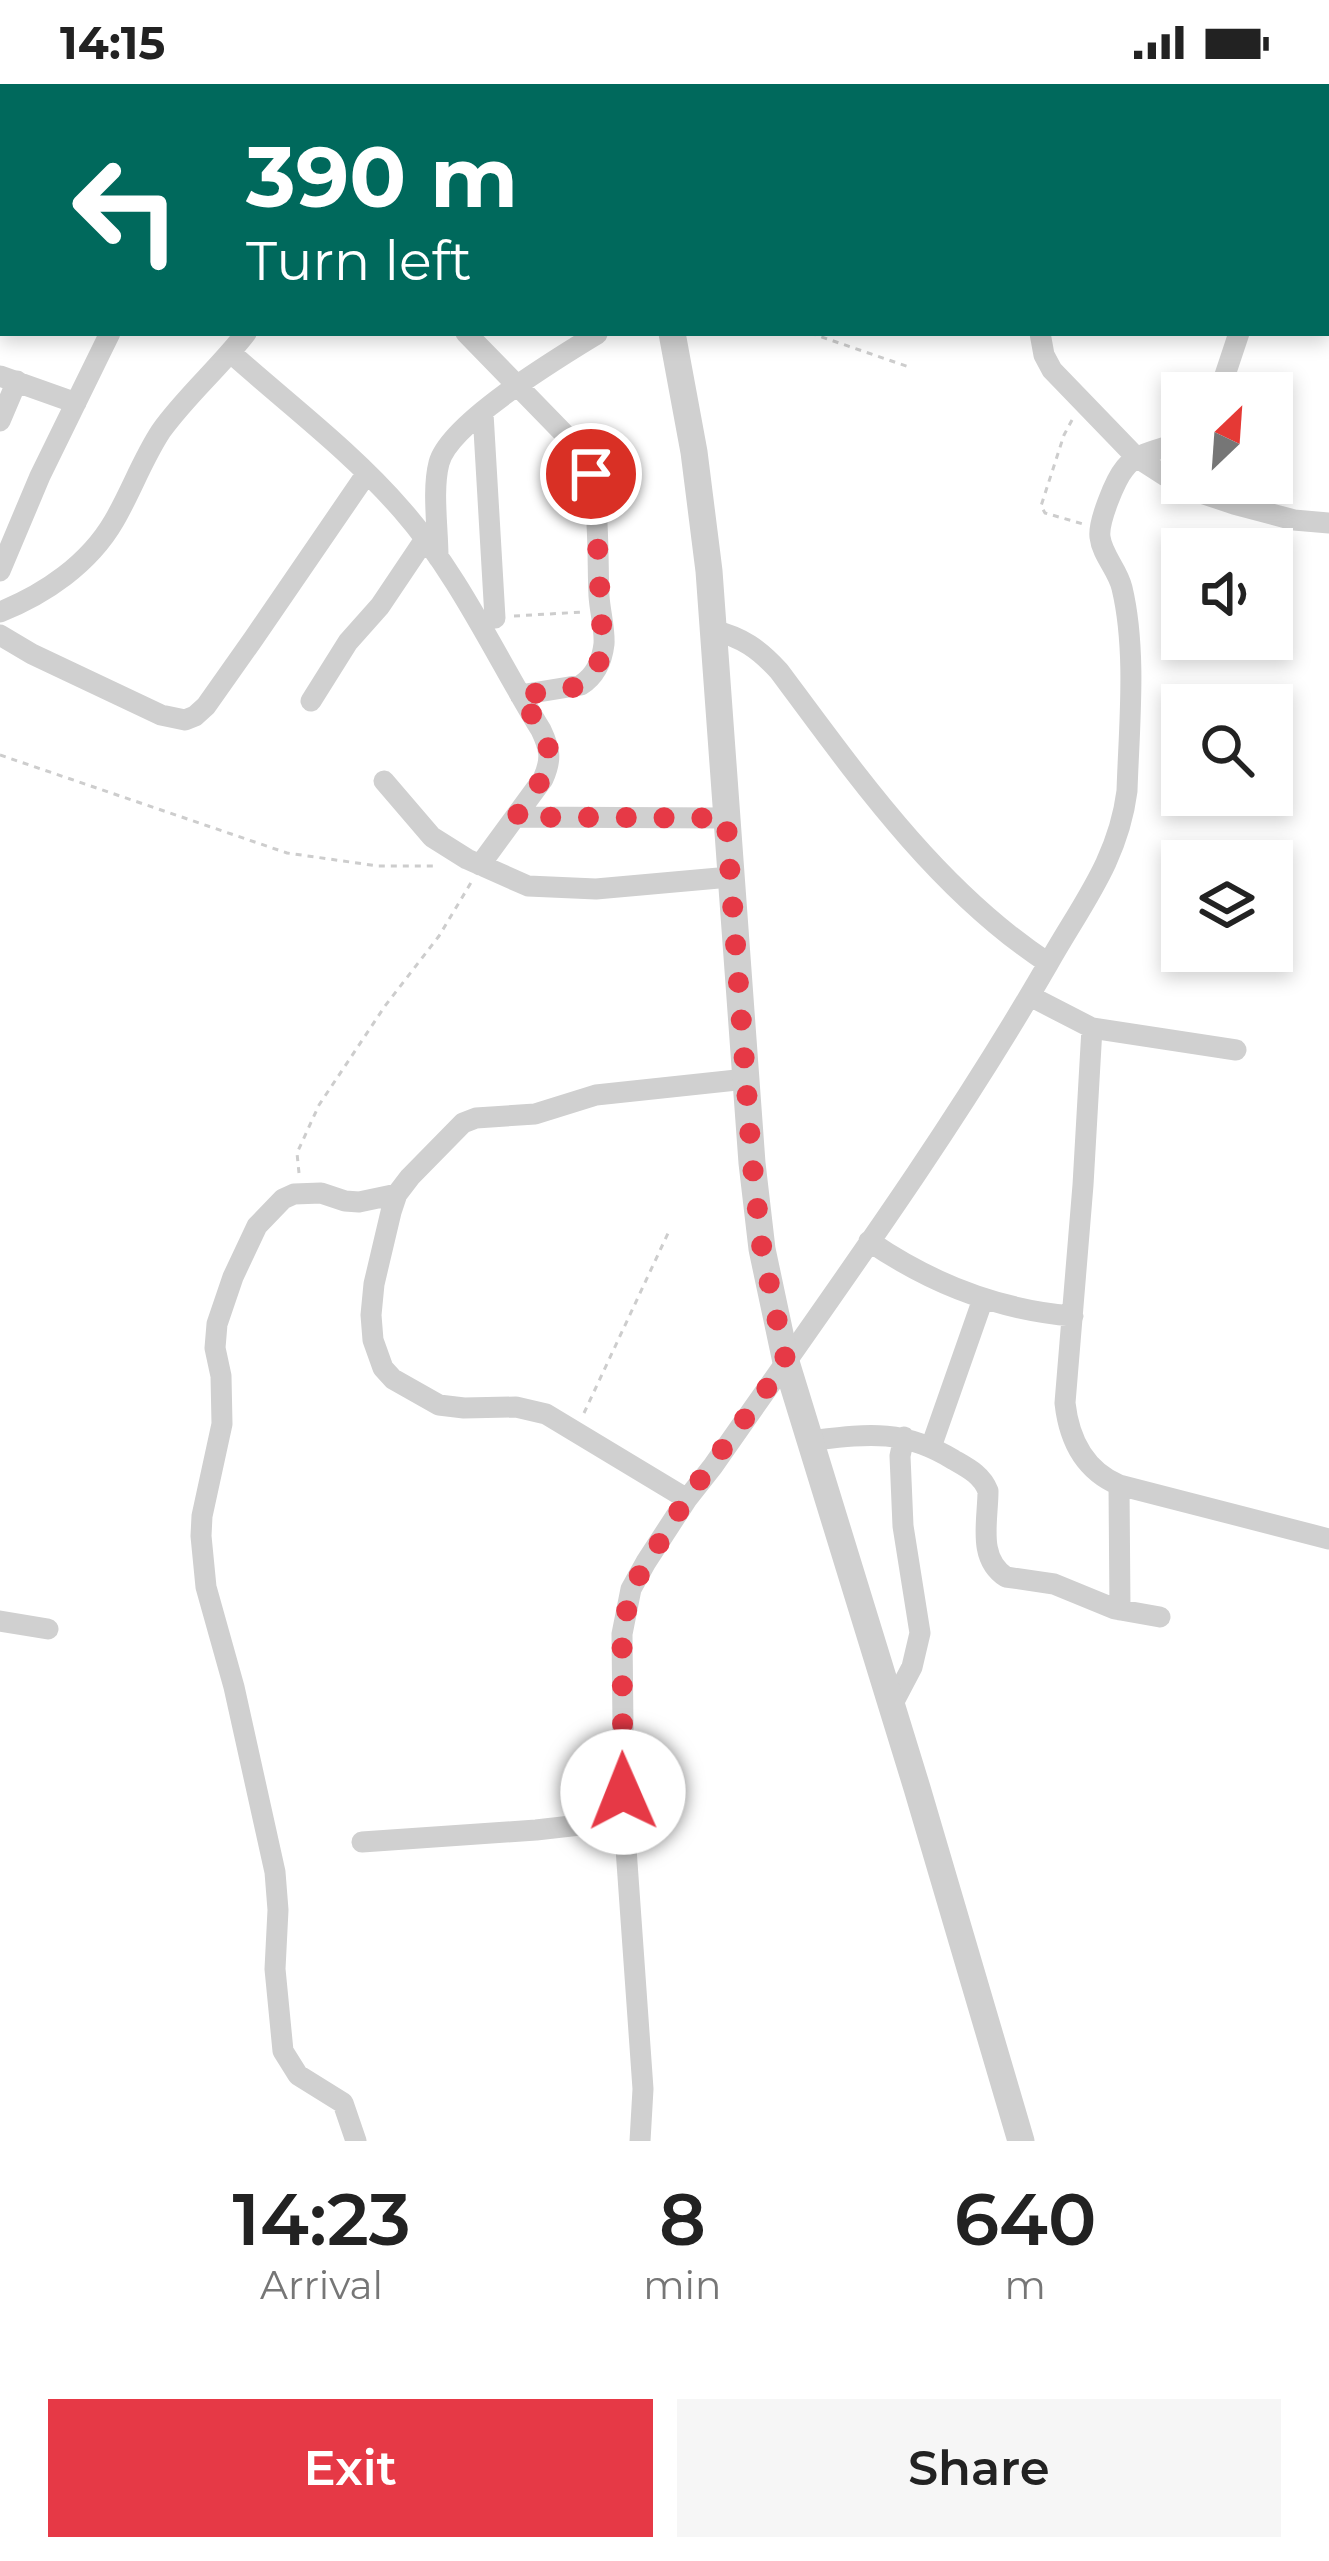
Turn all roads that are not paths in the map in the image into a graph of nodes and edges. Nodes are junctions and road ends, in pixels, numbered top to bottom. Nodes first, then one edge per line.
1 (109, 336) edge
2 (244, 336) edge
3 (469, 336) edge
4 (595, 336) edge
5 (673, 336) edge
6 (1041, 336) edge
7 (1239, 336) edge
8 (231, 353) junction
9 (1227, 372) edge
10 (9, 378) edge
11 (518, 387) junction
12 (76, 403) junction
13 (483, 412) junction
14 (0, 421) edge
15 (1161, 449) edge
16 (1136, 458) junction
17 (367, 473) junction
18 (1329, 524) edge
19 (432, 548) junction
20 (0, 571) edge
21 (0, 612) edge
22 (495, 618) road end
23 (712, 630) junction
24 (0, 635) edge
25 (520, 695) junction
26 (310, 701) dead end
27 (384, 781) dead end
28 (516, 817) junction
29 (726, 818) junction
30 (474, 862) junction
31 (730, 878) junction
32 (1048, 963) junction
33 (1030, 996) junction
34 (1091, 1028) junction
35 (1236, 1050) dead end
36 (746, 1079) junction
37 (397, 1193) junction
38 (869, 1240) junction
39 (982, 1299) junction
40 (1073, 1316) junction
41 (786, 1362) junction
42 (904, 1437) junction
43 (808, 1442) junction
44 (931, 1447) junction
45 (1118, 1485) junction
46 (687, 1498) junction
47 (1329, 1539) edge
48 (1120, 1610) junction
49 (1160, 1617) dead end
50 (0, 1621) edge
51 (48, 1629) dead end
52 (891, 1707) junction
53 (624, 1820) junction
54 (362, 1842) dead end
55 (356, 2141) edge
56 (640, 2141) edge
57 (1022, 2141) edge

1 - 12 street
2 - 8 street
3 - 11 street
4 - 11 street
5 - 23 street
6 - 16 street
7 - 9 street
8 - 17 street
8 - 21 street
10 - 12 street
10 - 14 street
11 - 13 street
11 - 25 street
12 - 20 street
13 - 19 street
13 - 22 street
15 - 16 street
16 - 18 street
16 - 32 street
17 - 19 street
17 - 24 street
19 - 25 street
19 - 26 street
23 - 29 street
23 - 32 street
25 - 28 street
27 - 30 street
28 - 29 street
28 - 30 street
29 - 31 street
30 - 31 street
31 - 36 street
32 - 33 street
33 - 34 street
33 - 38 street
34 - 35 street
34 - 40 street
36 - 37 street
36 - 41 street
37 - 46 street
37 - 55 street
38 - 39 street
38 - 41 street
39 - 40 street
39 - 44 street
40 - 45 street
41 - 43 street
41 - 46 street
42 - 43 street
42 - 44 street
42 - 52 street
43 - 52 street
44 - 48 street
45 - 47 street
45 - 48 street
46 - 53 street
48 - 49 street
50 - 51 street
52 - 57 street
53 - 54 street
53 - 56 street

